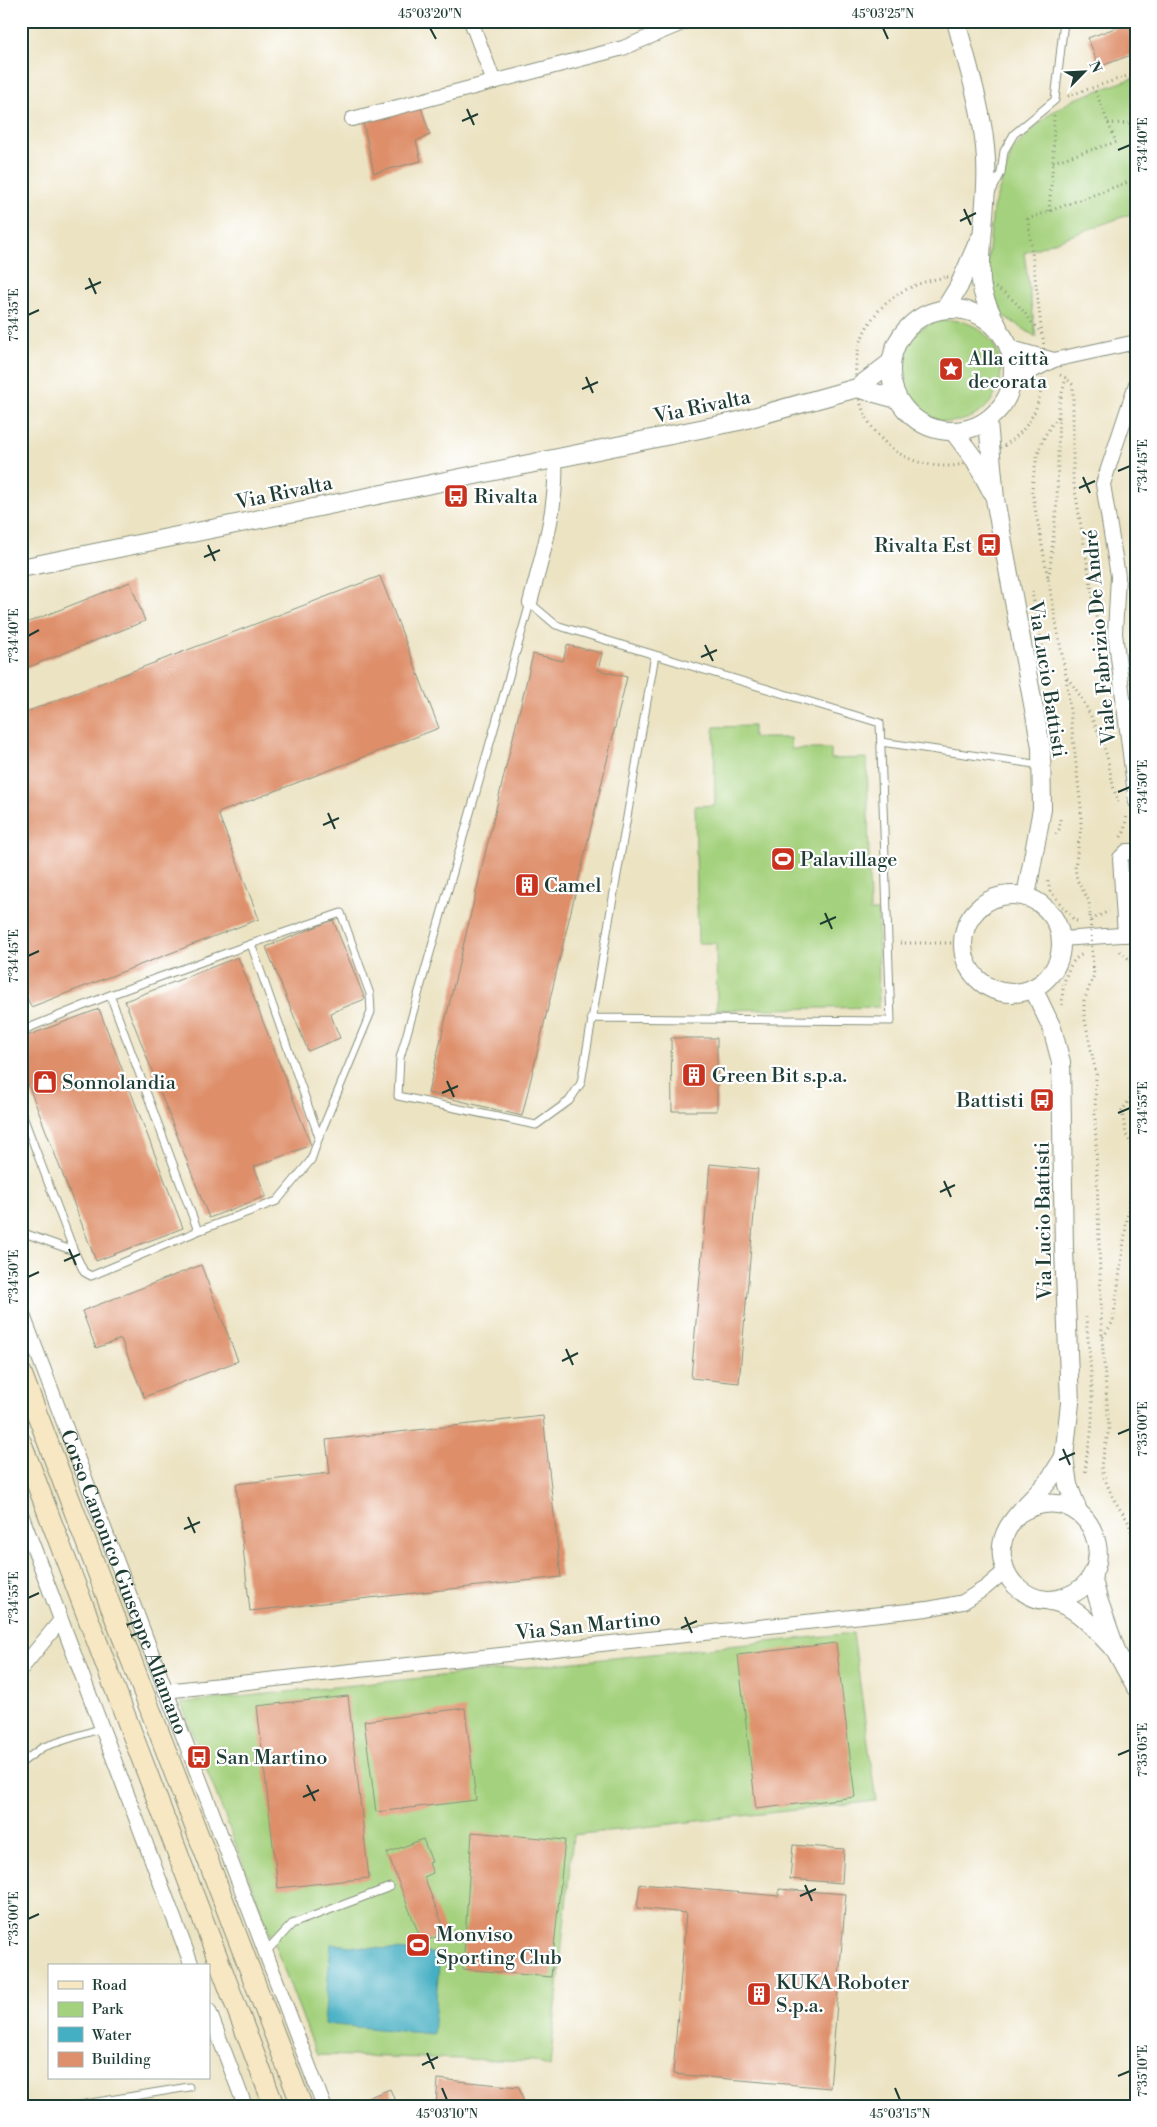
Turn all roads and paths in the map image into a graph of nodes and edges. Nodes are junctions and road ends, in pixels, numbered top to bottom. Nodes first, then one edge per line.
1 (471, 21) edge
2 (688, 21) edge
3 (956, 21) edge
4 (1064, 21) edge
5 (1136, 73) edge
6 (494, 82) junction
7 (1094, 88) junction
8 (1055, 100) junction
9 (352, 120) dead end
10 (1108, 123) junction
11 (1136, 124) edge
12 (1053, 162) junction
13 (1136, 179) edge
14 (986, 202) junction
15 (1049, 211) junction
16 (983, 232) junction
17 (953, 275) junction
18 (981, 282) junction
19 (945, 309) junction
20 (1042, 334) junction
21 (1005, 341) junction
22 (1136, 342) edge
23 (1076, 356) junction
24 (890, 363) junction
25 (1047, 367) junction
26 (1058, 374) dead end
27 (1066, 378) junction
28 (1012, 381) junction
29 (1136, 384) edge
30 (857, 388) junction
31 (897, 399) junction
32 (1058, 417) junction
33 (988, 422) junction
34 (954, 432) junction
35 (982, 457) junction
36 (555, 459) junction
37 (21, 568) edge
38 (1049, 582) junction
39 (530, 603) junction
40 (1099, 633) dead end
41 (654, 655) junction
42 (1066, 676) junction
43 (881, 742) junction
44 (1041, 765) junction
45 (1132, 806) edge
46 (1122, 808) dead end
47 (1120, 838) dead end
48 (1136, 851) edge
49 (1026, 896) junction
50 (1113, 908) dead end
51 (1085, 922) dead end
52 (1130, 934) edge
53 (1061, 939) junction
54 (888, 943) junction
55 (964, 943) junction
56 (251, 944) junction
57 (1111, 951) dead end
58 (1088, 952) dead end
59 (1096, 952) dead end
60 (1136, 980) edge
61 (1033, 988) junction
62 (110, 994) junction
63 (591, 1018) junction
64 (21, 1031) edge
65 (1136, 1090) edge
66 (21, 1111) edge
67 (319, 1137) junction
68 (1136, 1152) edge
69 (1136, 1175) edge
70 (198, 1231) junction
71 (21, 1232) edge
72 (74, 1251) junction
73 (21, 1310) edge
74 (1102, 1338) junction
75 (21, 1372) edge
76 (21, 1442) edge
77 (1064, 1458) junction
78 (1078, 1511) junction
79 (21, 1514) edge
80 (1018, 1514) junction
81 (1005, 1570) junction
82 (1092, 1576) junction
83 (1136, 1585) edge
84 (1035, 1599) junction
85 (61, 1620) junction
86 (1117, 1653) junction
87 (21, 1669) edge
88 (1136, 1688) edge
89 (165, 1691) junction
90 (102, 1728) junction
91 (21, 1763) edge
92 (390, 1887) dead end
93 (266, 1952) junction
94 (191, 1964) edge
95 (210, 2014) edge
96 (189, 2087) dead end
97 (73, 2106) edge
98 (244, 2106) edge
99 (274, 2106) edge
100 (302, 2106) edge
101 (324, 2106) edge

1 - 6 street
2 - 6 street
3 - 14 street
4 - 8 lane
5 - 7 path
6 - 9 street
7 - 8 path
7 - 10 path
8 - 12 path
8 - 14 lane
10 - 11 path
10 - 12 path
12 - 15 path
13 - 15 path
14 - 16 street
15 - 20 path
16 - 17 street
16 - 18 street
17 - 18 path
17 - 19 street
17 - 30 path
18 - 20 path
18 - 21 street
19 - 21 street
19 - 24 street
20 - 25 path
21 - 25 street
21 - 28 street
22 - 23 street
23 - 25 street
23 - 27 path
24 - 30 street, Via Rivalta
24 - 31 street
25 - 28 street
25 - 35 path
26 - 27 path
27 - 32 path
27 - 40 path
28 - 33 street
29 - 45 street, Viale Fabrizio De André
30 - 31 street
30 - 35 path
30 - 36 street, Via Rivalta
31 - 34 street
32 - 38 path
32 - 38 path
33 - 34 street
33 - 35 street, Via Lucio Battisti
34 - 35 street, Via Lucio Battisti
35 - 44 street, Via Lucio Battisti
36 - 37 street, Via Rivalta
36 - 39 street
38 - 42 path
39 - 41 lane
39 - 63 lane
41 - 43 lane
41 - 63 lane
42 - 46 path
42 - 74 path, bridge
43 - 44 lane
43 - 54 lane
44 - 49 street, Via Lucio Battisti
45 - 47 path
48 - 52 street
49 - 53 street
49 - 55 street
50 - 51 path
52 - 53 street
53 - 61 street
54 - 55 path
54 - 63 lane
55 - 61 street
56 - 62 lane
56 - 67 lane
56 - 67 lane
57 - 60 path
58 - 59 path
61 - 77 street, Via Lucio Battisti
62 - 64 lane
62 - 70 lane
65 - 68 path
66 - 72 lane
67 - 70 lane
69 - 74 path
70 - 72 lane
71 - 72 lane
73 - 89 street, Corso Canonico Giuseppe Allamano
74 - 83 path
75 - 100 main road, Corso Canonico Giuseppe Allamano
76 - 99 main road
77 - 78 street, Via Lucio Battisti
77 - 80 street, Via Lucio Battisti
78 - 80 street
78 - 82 street, Via Lucio Battisti
79 - 85 street
80 - 81 street, Via Lucio Battisti
81 - 84 street, Via Lucio Battisti
81 - 89 street, Via San Martino
82 - 84 street
82 - 86 street, Via Lucio Battisti
84 - 86 street, Via Lucio Battisti
85 - 87 street
85 - 90 street
86 - 88 street, Via Lucio Battisti
89 - 93 street, Corso Canonico Giuseppe Allamano
90 - 91 lane
90 - 94 street
92 - 93 lane
93 - 101 street, Corso Canonico Giuseppe Allamano
95 - 98 street
96 - 97 lane

